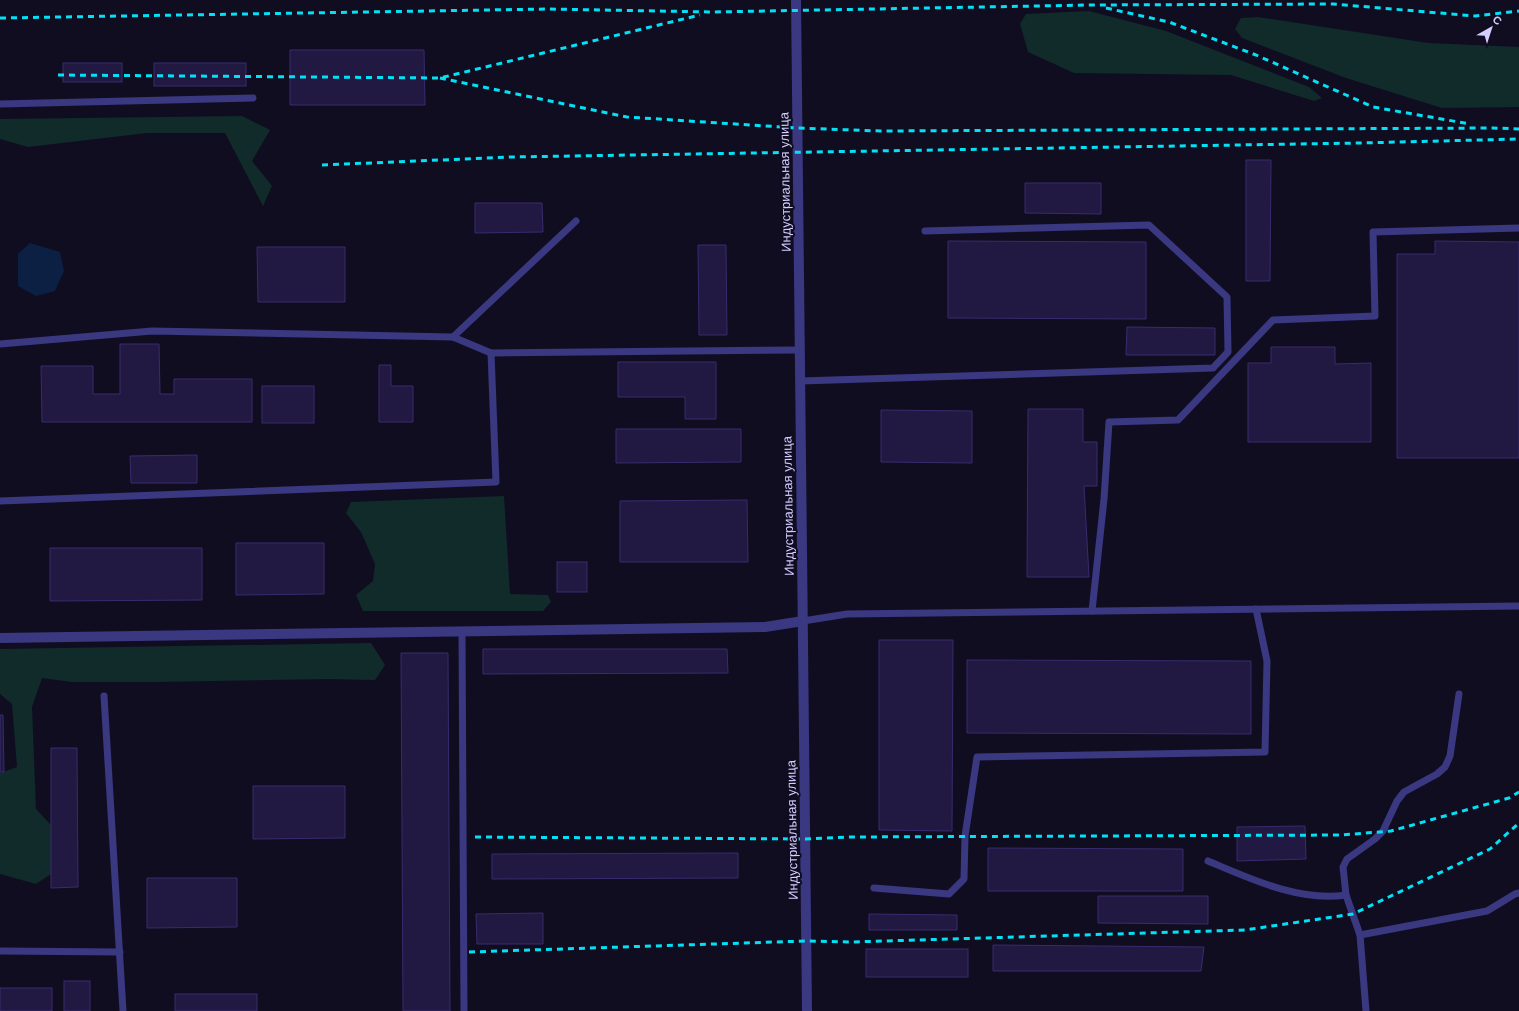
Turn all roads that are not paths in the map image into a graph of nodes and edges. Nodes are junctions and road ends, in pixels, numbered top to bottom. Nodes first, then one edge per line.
1 (796, 0) edge
2 (253, 98) dead end
3 (0, 104) edge
4 (576, 221) dead end
5 (1519, 228) edge
6 (925, 232) dead end
7 (453, 337) junction
8 (0, 344) edge
9 (800, 350) junction
10 (491, 352) junction
11 (800, 381) junction
12 (0, 501) edge
13 (1519, 606) edge
14 (1256, 609) junction
15 (1092, 611) junction
16 (803, 621) junction
17 (462, 631) junction
18 (0, 638) edge
19 (1459, 694) dead end
20 (104, 696) dead end
21 (1208, 861) dead end
22 (874, 888) dead end
23 (1518, 892) edge
24 (1346, 895) junction
25 (1360, 935) junction
26 (0, 951) edge
27 (120, 952) junction
28 (123, 1011) edge
29 (464, 1011) edge
30 (806, 1011) edge
31 (1366, 1011) edge

1 - 9 street, Индустриальная улица
2 - 3 lane
4 - 7 lane
5 - 15 lane
6 - 11 lane
7 - 8 lane
7 - 10 lane
9 - 10 lane
9 - 11 street, Индустриальная улица
10 - 12 lane
11 - 16 street, Индустриальная улица
13 - 14 lane
14 - 15 lane
14 - 22 lane
15 - 16 lane
16 - 17 street
16 - 30 street, Индустриальная улица
17 - 18 street
17 - 29 lane
19 - 24 lane
20 - 27 lane
21 - 24 lane
23 - 25 lane
24 - 25 lane
25 - 31 lane
26 - 27 lane
27 - 28 lane

